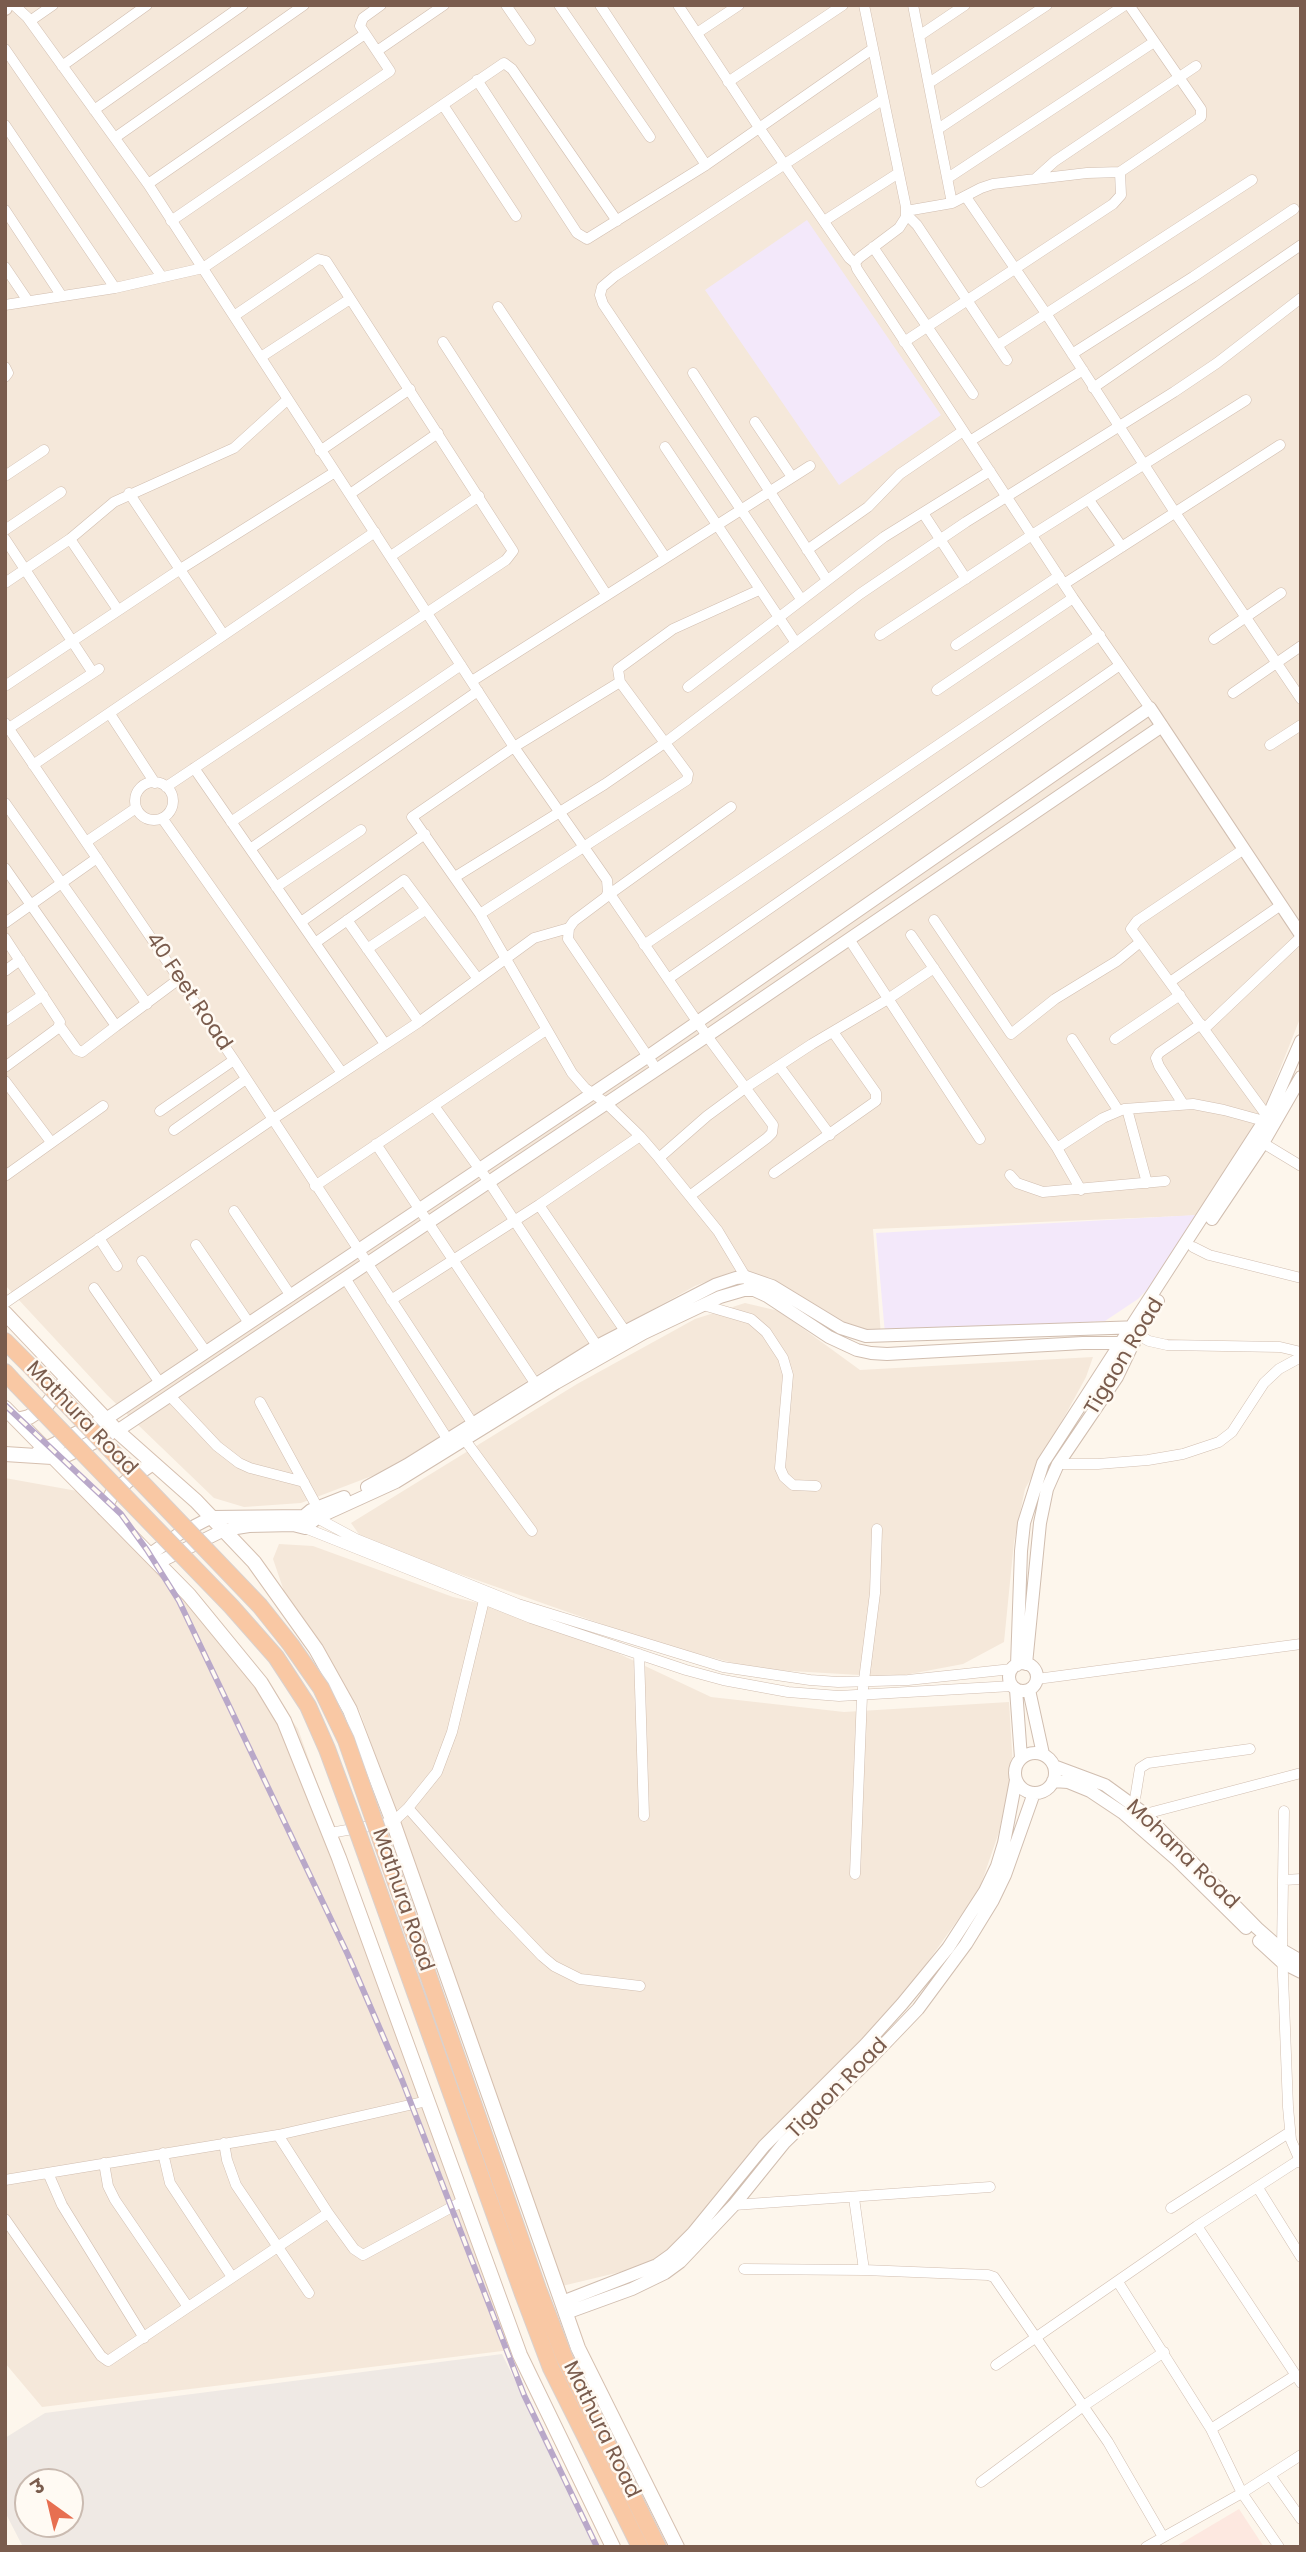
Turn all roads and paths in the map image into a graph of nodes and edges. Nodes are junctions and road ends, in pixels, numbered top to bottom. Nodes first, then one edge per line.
1 (14, 5) edge
2 (53, 5) edge
3 (146, 5) edge
4 (243, 5) edge
5 (304, 5) edge
6 (381, 5) edge
7 (444, 5) edge
8 (506, 5) edge
9 (559, 5) edge
10 (600, 5) edge
11 (678, 5) edge
12 (739, 5) edge
13 (843, 5) edge
14 (863, 5) edge
15 (913, 5) edge
16 (965, 5) edge
17 (1047, 5) edge
18 (1127, 5) edge
19 (30, 21) junction
20 (697, 33) junction
21 (365, 34) junction
22 (919, 36) junction
23 (530, 40) dead end
24 (1154, 42) junction
25 (5, 48) edge
26 (872, 50) junction
27 (377, 51) junction
28 (62, 66) junction
29 (1196, 66) dead end
30 (1179, 78) junction
31 (477, 80) junction
32 (728, 82) junction
33 (929, 83) junction
34 (883, 100) junction
35 (443, 105) junction
36 (94, 110) junction
37 (5, 125) edge
38 (760, 129) junction
39 (938, 129) junction
40 (116, 137) junction
41 (650, 137) dead end
42 (785, 164) junction
43 (706, 165) junction
44 (1120, 172) junction
45 (897, 174) junction
46 (948, 178) junction
47 (1034, 179) junction
48 (1252, 180) dead end
49 (148, 184) junction
50 (966, 197) junction
51 (952, 204) junction
52 (1294, 209) dead end
53 (5, 210) edge
54 (906, 214) junction
55 (516, 216) dead end
56 (171, 221) junction
57 (617, 221) junction
58 (824, 221) junction
59 (1301, 245) edge
60 (873, 247) junction
61 (855, 263) junction
62 (5, 267) edge
63 (203, 268) junction
64 (1014, 269) junction
65 (162, 277) junction
66 (115, 288) junction
67 (61, 295) junction
68 (1301, 298) edge
69 (350, 299) junction
70 (28, 301) junction
71 (967, 301) junction
72 (5, 305) edge
73 (498, 307) dead end
74 (1047, 315) junction
75 (234, 316) junction
76 (927, 327) junction
77 (443, 342) dead end
78 (904, 342) junction
79 (998, 345) junction
80 (1072, 354) junction
81 (261, 358) junction
82 (1007, 360) dead end
83 (5, 367) edge
84 (1083, 370) junction
85 (693, 373) dead end
86 (5, 377) edge
87 (1093, 388) junction
88 (410, 389) junction
89 (973, 394) dead end
90 (288, 400) junction
91 (1246, 400) dead end
92 (755, 422) dead end
93 (1119, 427) junction
94 (963, 431) junction
95 (438, 433) junction
96 (970, 441) junction
97 (1280, 445) dead end
98 (665, 447) dead end
99 (44, 450) dead end
100 (320, 451) junction
101 (1144, 464) junction
102 (810, 466) dead end
103 (990, 471) junction
104 (335, 472) junction
105 (5, 476) edge
106 (792, 477) junction
107 (769, 491) junction
108 (61, 492) dead end
109 (129, 494) junction
110 (350, 494) junction
111 (479, 496) junction
112 (1007, 496) junction
113 (1089, 500) junction
114 (742, 509) junction
115 (923, 513) junction
116 (1176, 514) junction
117 (716, 526) junction
118 (5, 530) edge
119 (375, 532) junction
120 (1032, 535) junction
121 (5, 539) edge
122 (70, 539) junction
123 (940, 539) junction
124 (1122, 547) junction
125 (807, 550) junction
126 (391, 556) junction
127 (665, 557) junction
128 (25, 570) junction
129 (179, 570) junction
130 (965, 579) junction
131 (827, 580) junction
132 (1061, 580) junction
133 (5, 583) edge
134 (759, 590) junction
135 (1281, 593) dead end
136 (606, 594) junction
137 (1073, 598) junction
138 (801, 599) junction
139 (118, 610) junction
140 (427, 611) junction
141 (778, 617) junction
142 (1245, 618) junction
143 (223, 634) junction
144 (880, 635) dead end
145 (1100, 635) junction
146 (1213, 639) dead end
147 (71, 641) junction
148 (796, 643) junction
149 (956, 645) dead end
150 (1301, 646) edge
151 (1277, 663) junction
152 (461, 665) junction
153 (1120, 665) junction
154 (472, 681) junction
155 (620, 682) junction
156 (5, 686) edge
157 (688, 687) dead end
158 (937, 690) dead end
159 (478, 691) junction
160 (1233, 693) dead end
161 (1301, 699) edge
162 (1150, 708) junction
163 (110, 714) junction
164 (7, 725) edge
165 (1301, 725) edge
166 (1162, 726) junction
167 (666, 742) junction
168 (1270, 745) dead end
169 (514, 747) junction
170 (33, 765) junction
171 (194, 768) junction
172 (155, 783) junction
173 (166, 787) junction
174 (5, 803) edge
175 (732, 807) dead end
176 (136, 808) junction
177 (560, 812) junction
178 (162, 818) junction
179 (231, 822) junction
180 (361, 831) dead end
181 (425, 834) junction
182 (86, 842) junction
183 (585, 845) junction
184 (250, 849) junction
185 (1244, 849) junction
186 (97, 858) junction
187 (5, 869) edge
188 (455, 877) junction
189 (61, 884) junction
190 (276, 887) junction
191 (608, 895) junction
192 (31, 905) junction
193 (1281, 905) junction
194 (425, 910) junction
195 (480, 914) junction
196 (347, 920) junction
197 (934, 920) dead end
198 (300, 922) junction
199 (5, 923) edge
200 (569, 928) junction
201 (912, 935) dead end
202 (1301, 936) edge
203 (5, 938) edge
204 (849, 939) junction
205 (315, 943) junction
206 (1139, 943) junction
207 (644, 945) junction
208 (367, 948) junction
209 (506, 958) junction
210 (20, 960) junction
211 (934, 968) junction
212 (5, 971) edge
213 (179, 979) junction
214 (478, 979) junction
215 (668, 979) junction
216 (1170, 982) junction
217 (43, 995) junction
218 (1180, 995) junction
219 (888, 999) junction
220 (148, 1004) junction
221 (5, 1021) edge
222 (419, 1021) junction
223 (697, 1022) junction
224 (59, 1025) junction
225 (116, 1026) junction
226 (1202, 1026) junction
227 (546, 1030) junction
228 (833, 1032) junction
229 (707, 1036) junction
230 (1072, 1039) dead end
231 (1115, 1039) dead end
232 (1301, 1041) edge
233 (386, 1044) junction
234 (647, 1057) junction
235 (234, 1060) junction
236 (779, 1066) junction
237 (5, 1067) edge
238 (657, 1070) junction
239 (342, 1073) junction
240 (1301, 1077) edge
241 (246, 1079) junction
242 (5, 1081) edge
243 (745, 1088) junction
244 (1301, 1093) edge
245 (593, 1094) junction
246 (606, 1103) junction
247 (1183, 1104) junction
248 (103, 1106) dead end
249 (434, 1106) junction
250 (1122, 1110) junction
251 (160, 1111) dead end
252 (1272, 1112) junction
253 (272, 1119) junction
254 (174, 1130) dead end
255 (830, 1135) junction
256 (640, 1136) junction
257 (980, 1139) dead end
258 (51, 1142) junction
259 (1263, 1143) junction
260 (376, 1144) junction
261 (1057, 1148) junction
262 (659, 1157) junction
263 (1301, 1166) edge
264 (479, 1170) junction
265 (774, 1173) dead end
266 (1010, 1175) dead end
267 (5, 1176) edge
268 (1165, 1181) dead end
269 (489, 1182) junction
270 (1147, 1183) junction
271 (315, 1186) junction
272 (1082, 1190) junction
273 (691, 1195) junction
274 (539, 1205) junction
275 (419, 1210) junction
276 (234, 1211) dead end
277 (514, 1221) junction
278 (429, 1223) junction
279 (99, 1238) junction
280 (195, 1245) dead end
281 (1193, 1247) junction
282 (358, 1250) junction
283 (454, 1260) junction
284 (142, 1261) dead end
285 (368, 1263) junction
286 (117, 1266) dead end
287 (746, 1277) junction
288 (345, 1278) junction
289 (1301, 1278) edge
290 (94, 1288) dead end
291 (754, 1290) junction
292 (291, 1296) junction
293 (391, 1300) junction
294 (5, 1303) edge
295 (703, 1305) junction
296 (5, 1313) edge
297 (249, 1324) junction
298 (625, 1331) junction
299 (1130, 1337) junction
300 (5, 1341) edge
301 (597, 1346) junction
302 (206, 1352) junction
303 (1301, 1355) edge
304 (65, 1377) junction
305 (11, 1378) edge
306 (160, 1383) junction
307 (535, 1383) junction
308 (170, 1396) junction
309 (260, 1402) dead end
310 (5, 1408) edge
311 (106, 1419) junction
312 (11, 1423) edge
313 (475, 1428) junction
314 (117, 1431) junction
315 (465, 1440) junction
316 (450, 1443) junction
317 (5, 1454) edge
318 (43, 1454) junction
319 (153, 1463) junction
320 (1058, 1464) junction
321 (304, 1482) junction
322 (816, 1486) dead end
323 (315, 1503) dead end
324 (104, 1509) junction
325 (212, 1517) junction
326 (317, 1518) junction
327 (301, 1523) junction
328 (877, 1529) dead end
329 (224, 1530) junction
330 (532, 1531) dead end
331 (153, 1559) junction
332 (485, 1595) junction
333 (1301, 1644) edge
334 (639, 1654) junction
335 (1018, 1666) junction
336 (864, 1682) junction
337 (1023, 1686) junction
338 (862, 1696) junction
339 (1250, 1749) dead end
340 (1043, 1755) junction
341 (1021, 1758) junction
342 (1054, 1766) junction
343 (1301, 1773) edge
344 (1016, 1780) junction
345 (1053, 1781) junction
346 (1034, 1793) junction
347 (1134, 1805) junction
348 (408, 1808) junction
349 (1284, 1811) dead end
350 (1145, 1814) junction
351 (644, 1816) dead end
352 (393, 1822) junction
353 (330, 1833) junction
354 (855, 1874) dead end
355 (1284, 1880) junction
356 (1301, 1880) edge
357 (1283, 1956) junction
358 (1301, 1961) edge
359 (1301, 1972) edge
360 (640, 1986) dead end
361 (883, 2036) junction
362 (427, 2101) junction
363 (1290, 2132) junction
364 (278, 2135) junction
365 (224, 2143) junction
366 (163, 2153) junction
367 (1300, 2162) edge
368 (104, 2163) junction
369 (48, 2173) junction
370 (5, 2180) edge
371 (989, 2187) dead end
372 (1258, 2188) junction
373 (854, 2198) junction
374 (463, 2202) junction
375 (734, 2205) junction
376 (1171, 2208) dead end
377 (328, 2213) junction
378 (5, 2219) edge
379 (1197, 2226) junction
380 (278, 2246) junction
381 (1301, 2257) edge
382 (744, 2269) dead end
383 (864, 2270) junction
384 (232, 2277) junction
385 (1118, 2282) junction
386 (309, 2293) dead end
387 (188, 2307) junction
388 (564, 2307) junction
389 (144, 2338) junction
390 (1036, 2339) junction
391 (1164, 2352) junction
392 (996, 2364) dead end
393 (1298, 2379) edge
394 (1082, 2407) junction
395 (1211, 2428) junction
396 (1301, 2455) edge
397 (1270, 2475) junction
398 (981, 2482) dead end
399 (1242, 2493) junction
400 (1301, 2519) edge
401 (1163, 2537) junction
402 (613, 2547) edge
403 (640, 2547) edge
404 (658, 2547) edge
405 (677, 2547) edge
406 (1146, 2547) edge
407 (1279, 2547) edge

1 - 19 street
2 - 19 street
3 - 28 street
4 - 36 street
5 - 40 street
6 - 21 street
7 - 27 street
8 - 23 street
9 - 41 street
10 - 43 street
11 - 20 street
12 - 20 street
13 - 32 street
14 - 26 street
15 - 22 street
16 - 22 street
17 - 33 street
18 - 24 street
18 - 39 street
19 - 28 street
20 - 32 street
21 - 27 street
21 - 49 street
22 - 33 street
24 - 30 street
24 - 46 street
25 - 65 street
26 - 34 street
26 - 38 street
27 - 56 street
28 - 36 street
29 - 30 street
30 - 44 street
30 - 47 street
31 - 35 street
31 - 57 street
31 - 57 street
32 - 38 street
33 - 39 street
34 - 42 street
34 - 45 street
35 - 55 street
35 - 63 street
36 - 40 street
37 - 66 street
38 - 42 street
38 - 43 street
39 - 46 street
40 - 49 street
42 - 58 street
42 - 114 street
43 - 57 street
44 - 47 street
44 - 64 street
45 - 54 street
45 - 58 street
46 - 51 street
47 - 50 street
48 - 74 street
49 - 56 street
50 - 51 street
50 - 64 street
51 - 54 street
52 - 80 street
53 - 67 street
54 - 60 street
54 - 71 street
56 - 63 street
58 - 61 street
59 - 87 street
60 - 61 street
60 - 76 street
61 - 78 street
62 - 70 street
63 - 65 street
63 - 75 street
64 - 71 street
64 - 74 street
65 - 66 street
66 - 67 street
67 - 70 street
68 - 93 street
69 - 75 street
69 - 81 street
69 - 88 street
70 - 72 street
71 - 76 street
71 - 79 street
73 - 127 street
74 - 79 street
74 - 80 street
75 - 81 street
76 - 78 street
76 - 89 street
77 - 136 street
78 - 94 street
79 - 82 street
80 - 84 street
81 - 90 street
83 - 86 street
84 - 87 street
84 - 96 street
85 - 107 street
87 - 93 street
88 - 95 street
88 - 100 street
90 - 100 street
90 - 109 street
91 - 101 street
92 - 106 street
93 - 101 street
93 - 112 street
94 - 96 street
94 - 125 street
95 - 110 street
95 - 111 street
96 - 103 street
97 - 116 street
98 - 117 street
99 - 105 street
100 - 104 street
101 - 113 street
101 - 116 street
102 - 106 street
103 - 112 street
103 - 115 street
104 - 110 street
104 - 129 street
106 - 107 street
107 - 114 street
107 - 125 street
108 - 118 street
109 - 122 street
109 - 129 street
110 - 119 street
111 - 126 street
111 - 140 street
112 - 120 street
112 - 123 street
113 - 120 street
113 - 124 street
114 - 117 street
114 - 138 street
115 - 123 street
115 - 131 street
116 - 124 street
116 - 142 street
117 - 127 street
117 - 134 street
119 - 126 street
119 - 143 street
120 - 130 street
120 - 132 street
121 - 128 street
122 - 128 street
122 - 139 street
123 - 130 street
123 - 148 street
124 - 132 street
125 - 131 street
126 - 140 street
127 - 136 street
128 - 133 street
128 - 147 street
129 - 139 street
129 - 143 street
130 - 144 street
131 - 138 street
132 - 137 street
132 - 149 street
134 - 141 street
134 - 155 street
135 - 142 street
136 - 154 street
137 - 145 street
137 - 158 street
138 - 141 street
139 - 147 street
140 - 152 street
140 - 171 street
141 - 148 street
141 - 157 street
142 - 146 street
142 - 151 street
143 - 163 street
145 - 153 street
145 - 207 street
147 - 156 street
147 - 164 street
148 - 167 street
150 - 151 street
151 - 160 street
151 - 161 street
152 - 154 street
152 - 179 street
153 - 162 street
153 - 215 street
154 - 159 street
155 - 167 street
155 - 169 street
159 - 169 street
159 - 184 street
162 - 166 street
162 - 223 street
163 - 170 street
163 - 172 street
164 - 170 street, 40 Feet Road
165 - 168 street
166 - 185 street
166 - 204 street
167 - 177 street
167 - 183 street
169 - 177 street
169 - 181 street
170 - 182 street, 40 Feet Road
171 - 173 street
171 - 179 street
172 - 173 street
172 - 176 street
173 - 178 street
174 - 189 street
175 - 191 street
176 - 178 street
176 - 182 street
177 - 183 street
177 - 188 street
178 - 239 street
179 - 184 street
180 - 190 street
181 - 188 street
181 - 198 street
182 - 186 street, 40 Feet Road
183 - 191 street
183 - 195 street
184 - 190 street
185 - 193 street
185 - 206 street
186 - 189 street
186 - 213 street, 40 Feet Road
187 - 192 street
188 - 195 street
189 - 192 street
189 - 220 street
190 - 198 street
191 - 200 street
191 - 207 street
192 - 199 street
192 - 225 street
193 - 202 street
193 - 216 street
194 - 196 street
194 - 208 street
194 - 214 street
195 - 209 street
196 - 205 street
196 - 208 street
197 - 206 street
198 - 205 street
200 - 209 street
200 - 234 street
201 - 211 street
202 - 226 street
203 - 210 street
204 - 219 street
204 - 229 street
205 - 233 street
206 - 216 street
207 - 215 street
208 - 222 street
209 - 214 street
209 - 227 street
210 - 212 street
210 - 217 street
211 - 219 street
211 - 261 street
213 - 220 street
213 - 235 street, 40 Feet Road
214 - 222 street
215 - 223 street
216 - 218 street
217 - 221 street
217 - 224 street
218 - 226 street
218 - 231 street
219 - 228 street
219 - 257 street
220 - 225 street
222 - 233 street
223 - 229 street
223 - 234 street
224 - 225 street
224 - 237 street
226 - 247 street
226 - 252 street
227 - 245 street
227 - 249 street
228 - 236 street
228 - 255 street
229 - 238 street
229 - 243 street
230 - 250 street
232 - 252 street, Tigaon Road
233 - 239 street
234 - 238 street
234 - 245 street
235 - 241 street, 40 Feet Road
235 - 251 street
236 - 243 street
236 - 255 street
238 - 246 street
239 - 253 street
240 - 252 street, Tigaon Road
241 - 253 street, 40 Feet Road
241 - 254 street
242 - 258 street
243 - 262 street
243 - 273 street
244 - 252 street
245 - 246 street
245 - 264 street
246 - 256 street
246 - 269 street
247 - 250 street
247 - 252 street
248 - 258 street
249 - 260 street
249 - 264 street
250 - 261 street
250 - 270 street
252 - 259 street, Tigaon Road
252 - 299 street
253 - 271 street, 40 Feet Road
253 - 279 street
255 - 265 street
256 - 262 street
256 - 274 street
258 - 267 street
259 - 263 street
259 - 281 street, Tigaon Road
260 - 271 street
260 - 275 street
261 - 272 street
262 - 273 street
264 - 269 street
264 - 275 street
266 - 272 street
268 - 270 street
269 - 277 street
269 - 278 street
270 - 272 street
271 - 282 street, 40 Feet Road
273 - 287 street
274 - 277 street
274 - 298 street
275 - 278 street
275 - 282 street
276 - 292 street
277 - 283 street
277 - 301 street
278 - 283 street
278 - 285 street
279 - 286 street
279 - 294 street
280 - 297 street
281 - 289 street
281 - 299 street, Tigaon Road
282 - 285 street, 40 Feet Road
282 - 292 street
283 - 293 street
283 - 307 street
284 - 302 street
285 - 288 street
285 - 293 street, 40 Feet Road
287 - 291 street
287 - 298 street
287 - 299 street
288 - 308 street
288 - 316 street
290 - 306 street
291 - 295 street
291 - 299 street
292 - 297 street
293 - 313 street, 40 Feet Road
295 - 313 street
295 - 322 street
296 - 304 main road
297 - 302 street
298 - 301 street
299 - 303 street
299 - 320 street, Tigaon Road
299 - 335 street, Tigaon Road
300 - 404 highway, Mathura Road, bridge
301 - 307 street
302 - 306 street
303 - 320 street
304 - 311 main road
304 - 312 main road
305 - 403 highway, Mathura Road, bridge
306 - 311 street
307 - 313 street
308 - 314 street
308 - 321 street
309 - 321 street
310 - 312 main road
311 - 314 main road
311 - 318 main road
312 - 318 main road
313 - 315 street
313 - 316 street
314 - 318 main road
314 - 319 main road
315 - 316 street
315 - 330 street
316 - 326 street
316 - 327 street
317 - 318 main road
318 - 324 main road
319 - 324 main road
319 - 325 main road
320 - 335 street, Tigaon Road
321 - 323 street
324 - 331 main road
325 - 327 street
325 - 329 main road
325 - 331 street
326 - 327 street
326 - 332 street
327 - 329 street
327 - 332 street
328 - 336 street
329 - 331 street
329 - 352 main road
331 - 353 main road
332 - 334 street
332 - 336 street
332 - 348 street
333 - 337 street
334 - 338 street
334 - 351 street
335 - 336 street
335 - 337 street
335 - 337 street
336 - 338 street
337 - 338 street
337 - 340 street
337 - 341 street
338 - 354 street
339 - 347 street
340 - 341 street
340 - 342 street
341 - 344 street
342 - 345 street
342 - 347 street, Mohana Road
343 - 350 street
344 - 346 street
344 - 361 street, Tigaon Road
345 - 346 street
345 - 357 street, Mohana Road
346 - 361 street, Tigaon Road
347 - 350 street, Mohana Road
348 - 352 street
348 - 360 street
349 - 355 street
350 - 357 street, Mohana Road
352 - 353 street
352 - 388 main road
353 - 362 main road
355 - 356 street
355 - 357 street
357 - 358 street, Mohana Road
357 - 359 street, Mohana Road
357 - 363 street
361 - 375 street, Tigaon Road
361 - 388 street, Tigaon Road
362 - 364 street
362 - 374 main road
363 - 367 street
363 - 376 street
364 - 365 street
364 - 377 street
365 - 366 street
365 - 380 street
366 - 368 street
366 - 384 street
367 - 372 street
368 - 369 street
368 - 387 street
369 - 370 street
369 - 389 street
371 - 373 street
372 - 379 street
372 - 381 street
373 - 375 street
373 - 383 street
374 - 377 street
374 - 402 main road
375 - 388 street, Tigaon Road
377 - 380 street
378 - 389 street
379 - 385 street
379 - 393 street
380 - 384 street
380 - 386 street
382 - 383 street
383 - 390 street
384 - 387 street
385 - 390 street
385 - 391 street
387 - 389 street
388 - 405 main road
390 - 392 street
390 - 394 street
391 - 394 street
391 - 395 street
393 - 395 street
394 - 398 street
394 - 401 street
395 - 399 street
396 - 397 street
397 - 399 street
397 - 400 street
399 - 401 street
399 - 407 street
401 - 406 street

